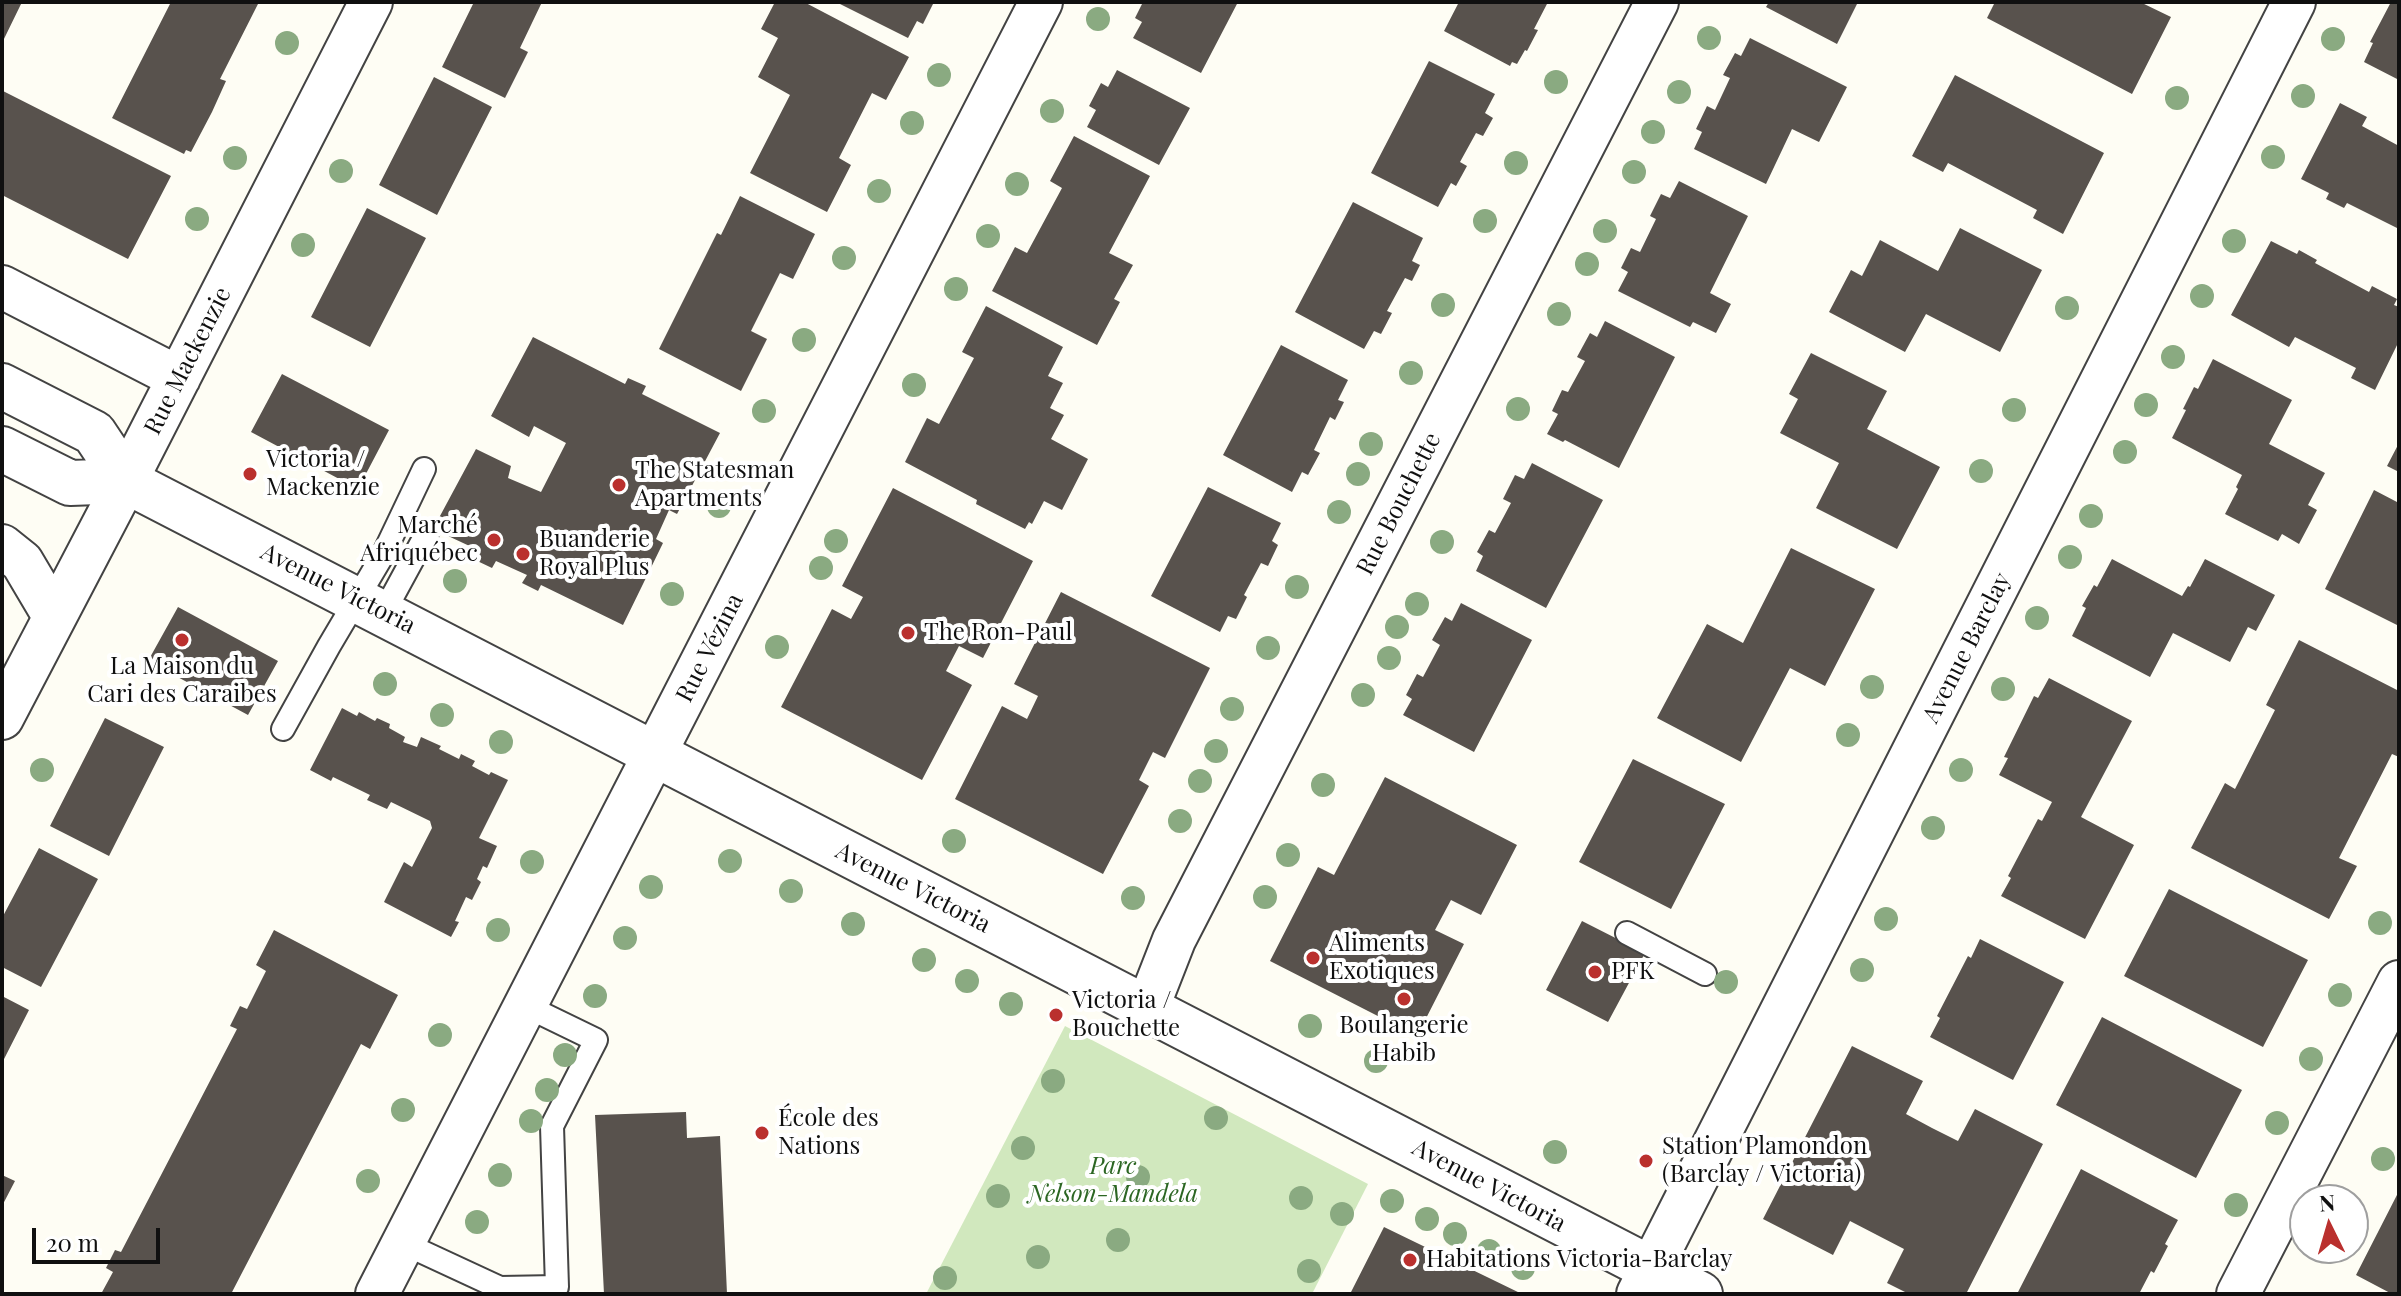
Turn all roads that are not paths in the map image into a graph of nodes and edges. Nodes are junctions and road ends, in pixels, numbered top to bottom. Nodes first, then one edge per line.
1 (371, 2) edge
2 (1041, 2) edge
3 (1657, 2) edge
4 (2294, 2) edge
5 (2, 287) edge
6 (179, 378) junction
7 (2, 386) edge
8 (2, 449) edge
9 (424, 469) dead end
10 (126, 481) junction
11 (428, 531) dead end
12 (2, 546) edge
13 (370, 605) junction
14 (54, 616) junction
15 (2, 718) edge
16 (283, 729) dead end
17 (655, 754) junction
18 (1627, 933) dead end
19 (1705, 974) dead end
20 (2399, 982) edge
21 (526, 1006) junction
22 (1147, 1009) junction
23 (403, 1243) junction
24 (1644, 1281) edge
25 (377, 1294) edge
26 (1700, 1294) edge
27 (2238, 1294) edge

1 - 6 street, Rue Mackenzie
2 - 17 street, Rue Vézina
3 - 22 street, Rue Bouchette
4 - 24 street, Avenue Barclay
5 - 6 street
6 - 10 street, Rue Mackenzie
7 - 10 street, Avenue Victoria
8 - 10 street, Avenue Victoria
9 - 13 lane
10 - 13 street, Avenue Victoria
10 - 14 street, Rue Mackenzie
11 - 13 lane
12 - 14 street
13 - 16 lane
13 - 17 street, Avenue Victoria
14 - 15 street, Rue Mackenzie
17 - 21 street, Rue Vézina
17 - 22 street, Avenue Victoria
18 - 19 lane
20 - 27 street
21 - 23 street, Rue Vézina
21 - 23 lane
22 - 24 street, Avenue Victoria
23 - 25 street, Rue Vézina
24 - 26 street, Avenue Victoria

